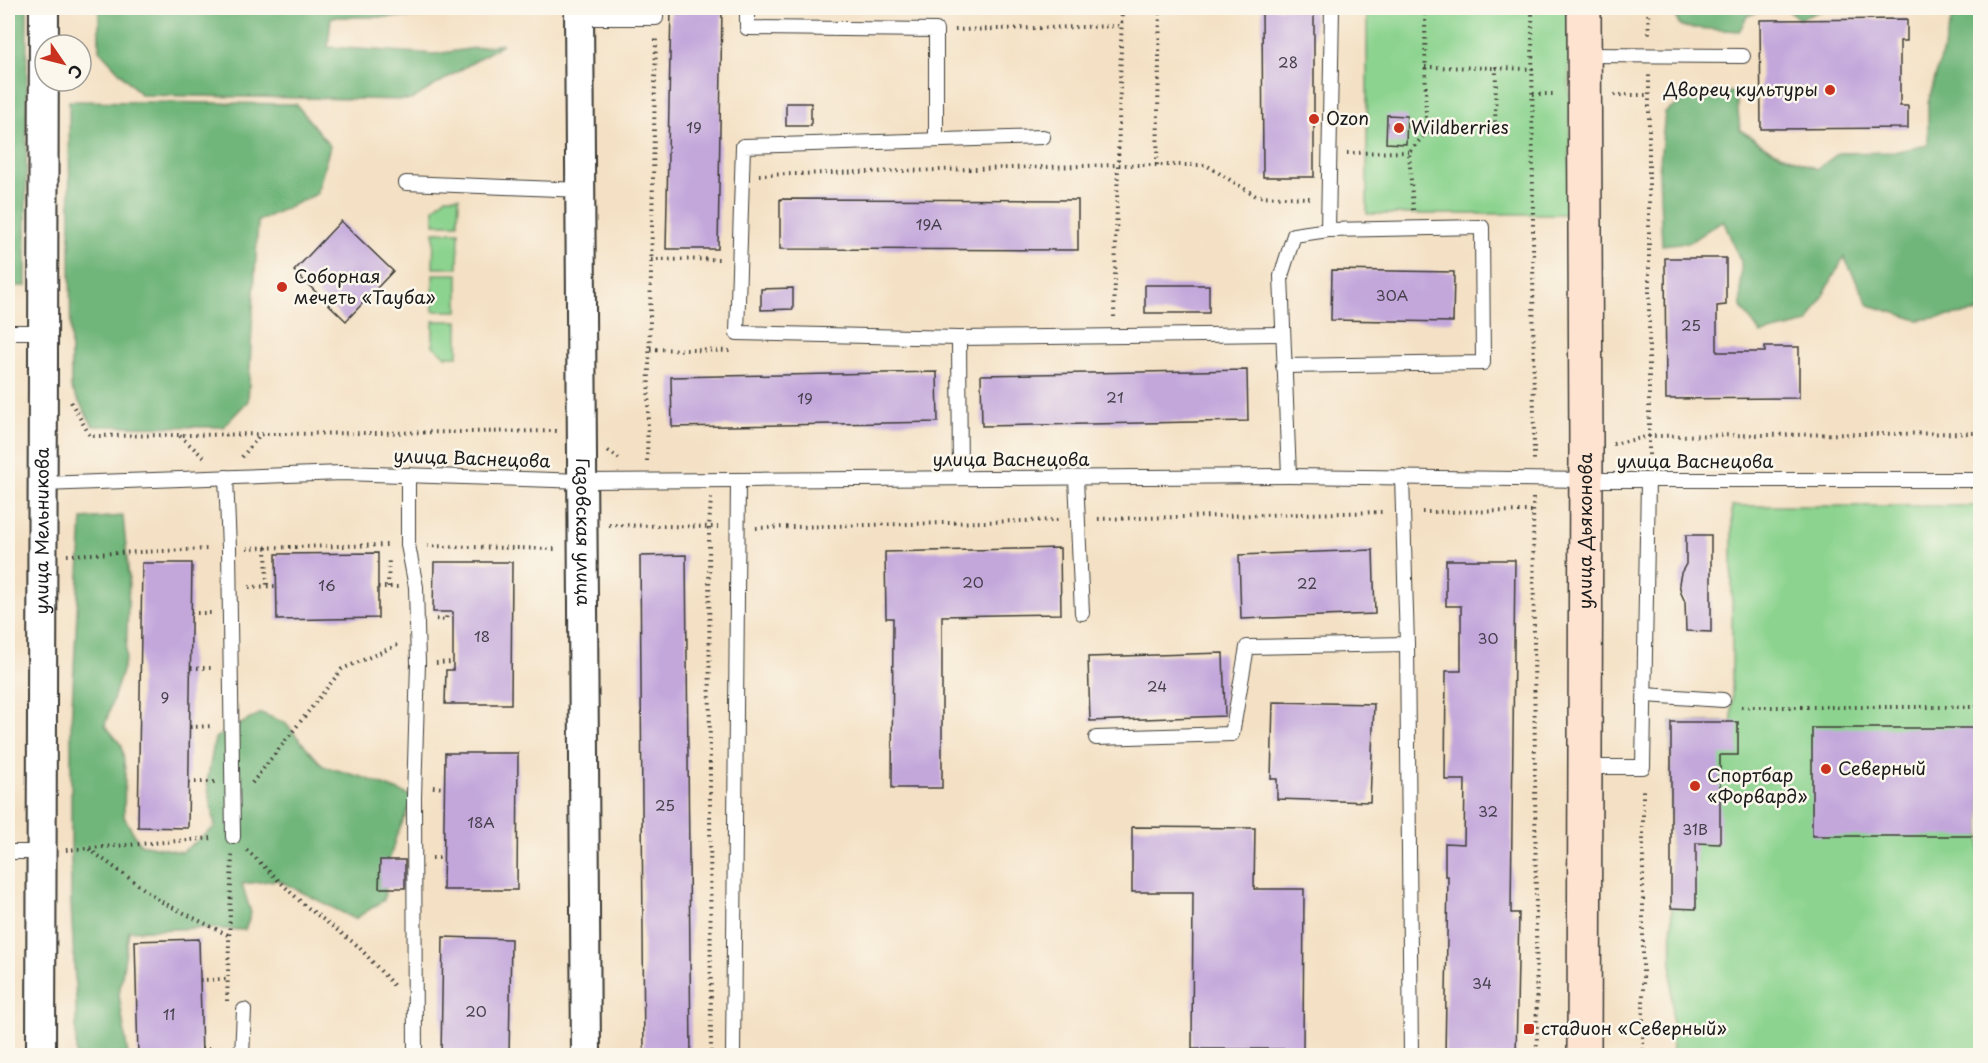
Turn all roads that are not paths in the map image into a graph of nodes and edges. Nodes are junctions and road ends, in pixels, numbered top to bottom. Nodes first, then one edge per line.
1 (44, 8) edge
2 (747, 8) edge
3 (1332, 8) edge
4 (1584, 8) edge
5 (579, 13) edge
6 (656, 13) edge
7 (1584, 55) junction
8 (1743, 56) dead end
9 (1043, 137) dead end
10 (936, 139) junction
11 (406, 183) dead end
12 (582, 190) junction
13 (1328, 230) junction
14 (8, 332) edge
15 (43, 332) junction
16 (1282, 334) junction
17 (958, 338) junction
18 (1283, 366) junction
19 (1586, 465) junction
20 (408, 475) junction
21 (1288, 476) junction
22 (226, 477) junction
23 (1076, 477) junction
24 (1402, 477) junction
25 (960, 478) junction
26 (738, 480) junction
27 (1648, 480) junction
28 (1980, 480) edge
29 (584, 481) junction
30 (43, 484) junction
31 (1082, 613) dead end
32 (1407, 644) junction
33 (1645, 695) junction
34 (1724, 700) road end
35 (1096, 738) dead end
36 (1585, 767) junction
37 (233, 837) road end
38 (8, 852) edge
39 (42, 852) junction
40 (244, 1010) dead end
41 (41, 1056) edge
42 (242, 1056) edge
43 (415, 1056) edge
44 (586, 1056) edge
45 (733, 1056) edge
46 (1411, 1056) edge
47 (1584, 1056) edge

1 - 15 street, улица Мельникова
2 - 10 lane
3 - 13 lane
4 - 7 main road, улица Дьяконова
5 - 6 lane
5 - 12 street, Газовская улица
7 - 8 lane
7 - 19 main road, улица Дьяконова
9 - 10 lane
10 - 17 lane
11 - 12 lane
12 - 29 street, Газовская улица
13 - 16 lane
13 - 18 lane
14 - 15 lane
15 - 30 street, улица Мельникова
16 - 17 lane
16 - 18 lane
17 - 25 lane
18 - 21 lane
19 - 24 lane, улица Васнецова
19 - 27 lane, улица Васнецова
19 - 36 main road, улица Дьяконова
20 - 22 lane, улица Васнецова
20 - 29 lane, улица Васнецова
20 - 43 lane
21 - 23 lane, улица Васнецова
21 - 24 lane, улица Васнецова
22 - 30 lane, улица Васнецова
22 - 37 lane
23 - 25 lane, улица Васнецова
23 - 31 lane
24 - 32 lane
25 - 26 lane, улица Васнецова
26 - 29 lane, улица Васнецова
26 - 45 lane
27 - 28 lane, улица Васнецова
27 - 33 lane
29 - 44 street, Газовская улица
30 - 39 street, улица Мельникова
32 - 35 lane
32 - 46 lane
33 - 34 lane
33 - 36 lane
36 - 47 main road, улица Дьяконова
38 - 39 lane
39 - 41 street, улица Мельникова
40 - 42 lane

